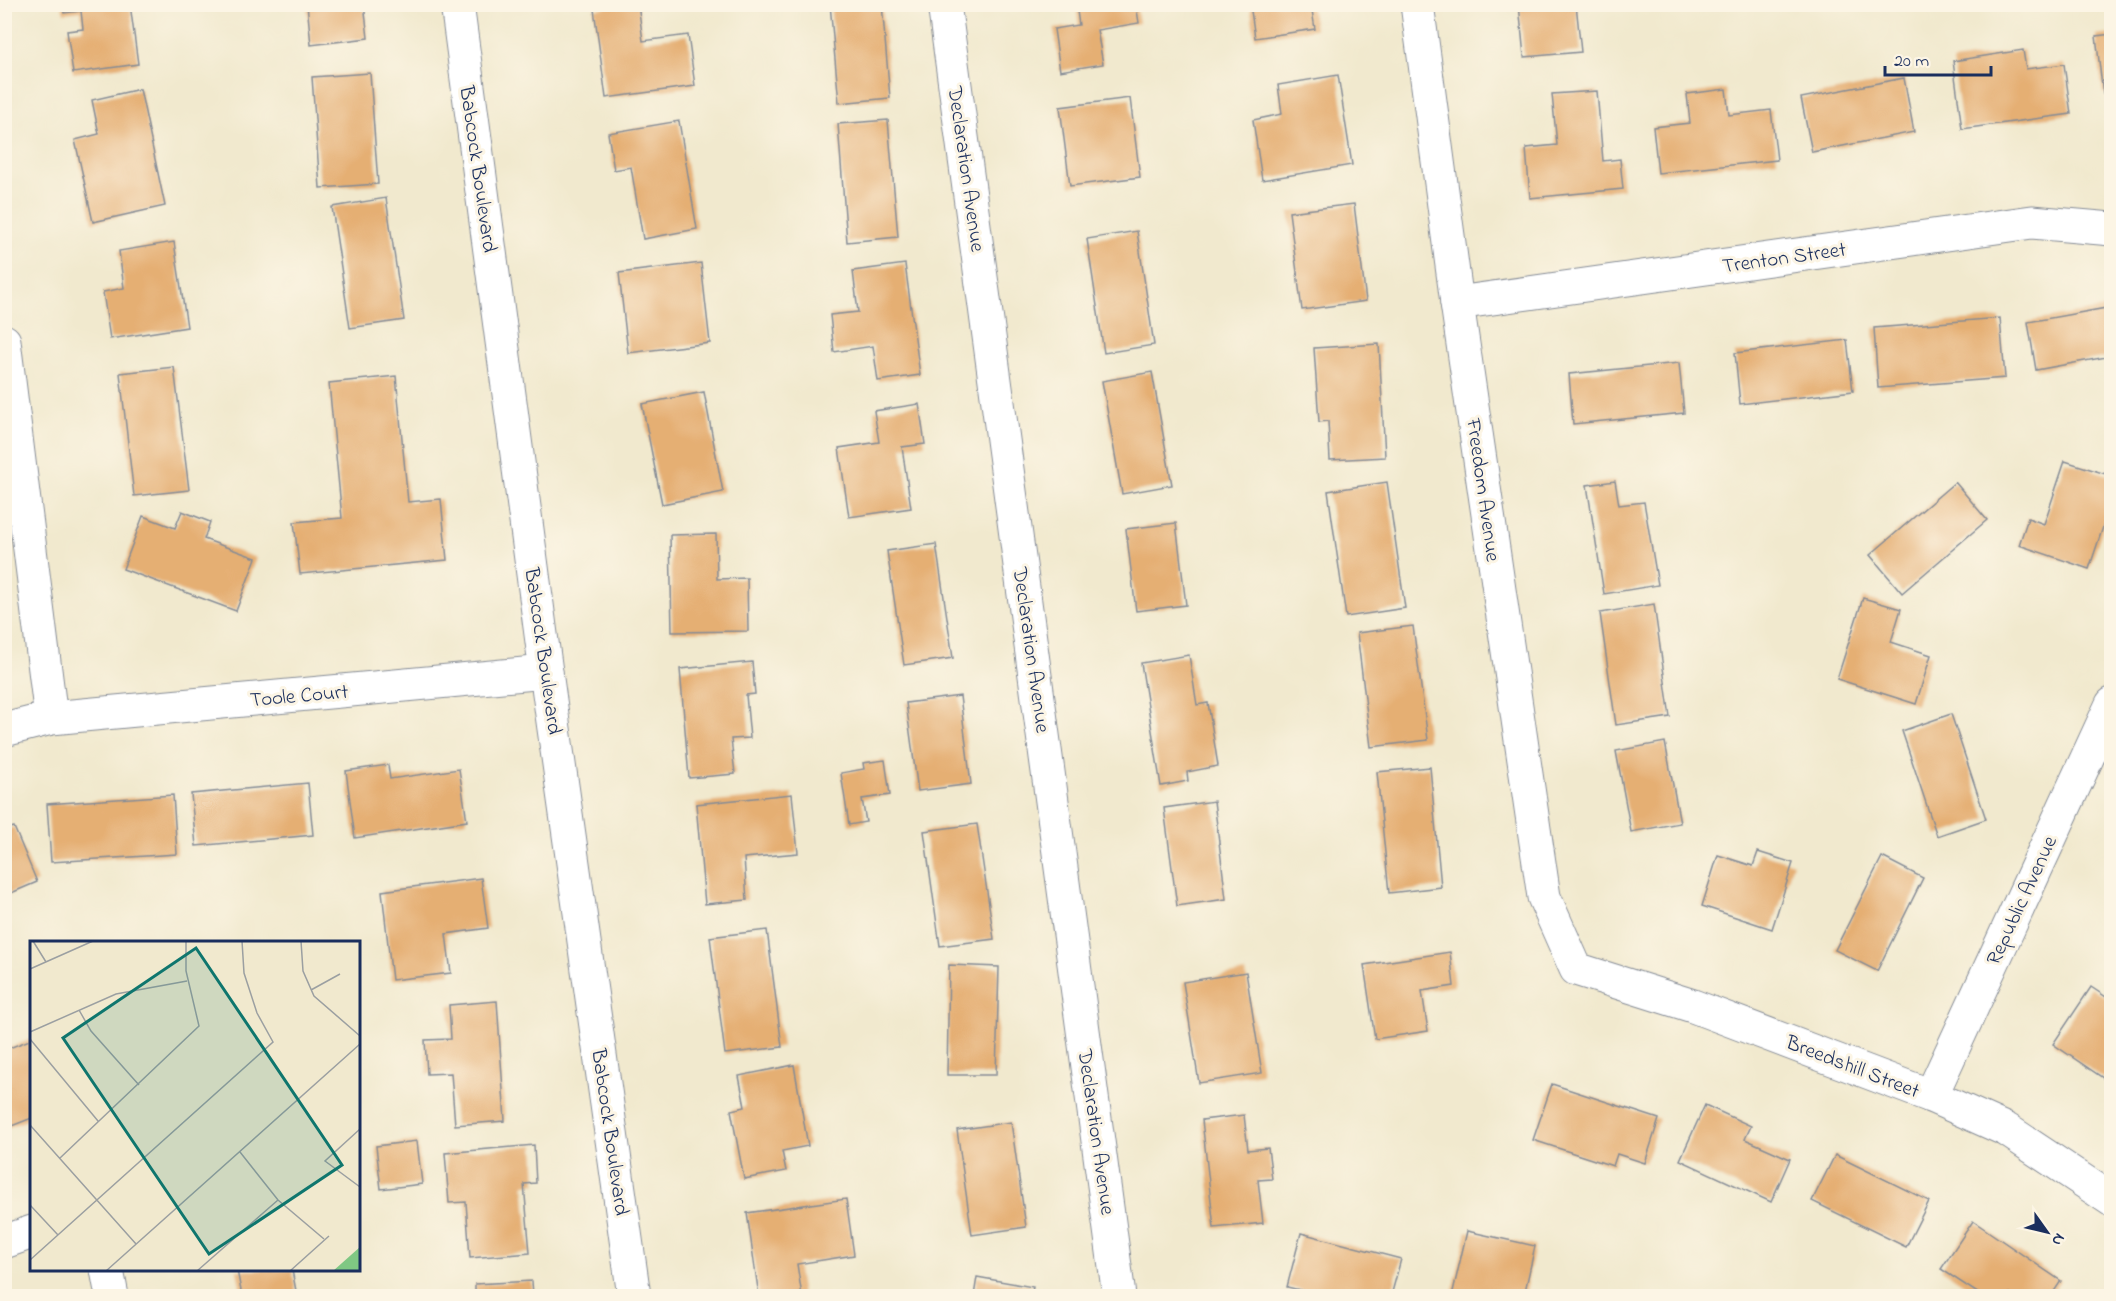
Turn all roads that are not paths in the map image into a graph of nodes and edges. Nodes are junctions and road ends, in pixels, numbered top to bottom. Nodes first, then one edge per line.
1 (457, 4) edge
2 (944, 4) edge
3 (1417, 4) edge
4 (2112, 229) edge
5 (1457, 303) junction
6 (4, 341) edge
7 (546, 672) junction
8 (2112, 704) edge
9 (51, 718) junction
10 (4, 730) edge
11 (1576, 969) joint
12 (1931, 1096) junction
13 (2112, 1200) edge
14 (30, 1233) edge
15 (4, 1242) edge
16 (107, 1271) edge
17 (112, 1296) edge
18 (634, 1296) edge
19 (1119, 1296) edge

1 - 7 street, Babcock Boulevard
2 - 19 street, Declaration Avenue
3 - 5 street, Freedom Avenue
4 - 5 street, Trenton Street
5 - 11 street, Freedom Avenue
6 - 9 street
7 - 9 street, Toole Court
7 - 18 street, Babcock Boulevard
8 - 12 street, Republic Avenue
9 - 10 street, Toole Court
11 - 12 street, Breedshill Street
12 - 13 street, Breedshill Street
14 - 15 street
16 - 17 street

